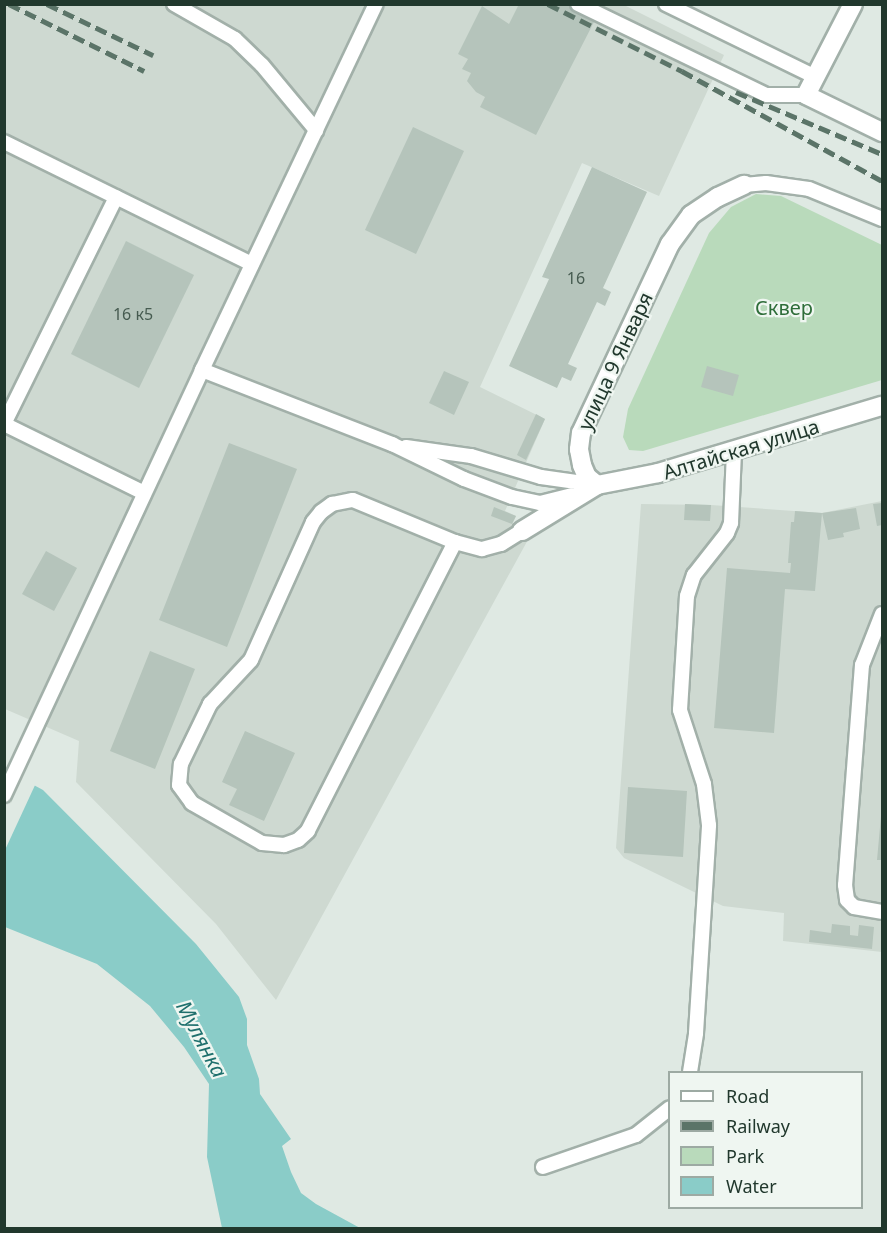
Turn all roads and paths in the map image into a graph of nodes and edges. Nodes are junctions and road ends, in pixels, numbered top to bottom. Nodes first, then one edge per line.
1 (174, 4) edge
2 (376, 4) edge
3 (578, 4) edge
4 (666, 4) edge
5 (853, 4) edge
6 (816, 77) junction
7 (806, 95) junction
8 (316, 130) junction
9 (882, 132) edge
10 (4, 142) edge
11 (744, 185) joint
12 (116, 197) junction
13 (882, 219) edge
14 (252, 264) junction
15 (202, 370) junction
16 (882, 406) edge
17 (4, 424) edge
18 (392, 444) junction
19 (734, 451) junction
20 (597, 485) junction
21 (144, 494) junction
22 (522, 531) joint
23 (455, 542) junction
24 (882, 614) edge
25 (4, 795) edge
26 (882, 912) edge
27 (690, 1071) edge
28 (668, 1109) edge
29 (543, 1167) dead end

1 - 8 lane
2 - 8 lane
3 - 7 lane
4 - 6 lane
5 - 6 street
6 - 7 street
7 - 9 street
8 - 14 lane
10 - 12 lane
11 - 13 lane
11 - 20 street, улица 9 Января
12 - 14 lane
12 - 17 lane
14 - 15 lane
15 - 18 lane
15 - 21 lane
16 - 19 street, Алтайская улица
17 - 21 lane
18 - 20 lane
18 - 20 lane
19 - 20 street, Алтайская улица
19 - 27 lane
20 - 22 street
21 - 25 lane
22 - 23 lane
23 - 23 lane
24 - 26 lane
28 - 29 lane

